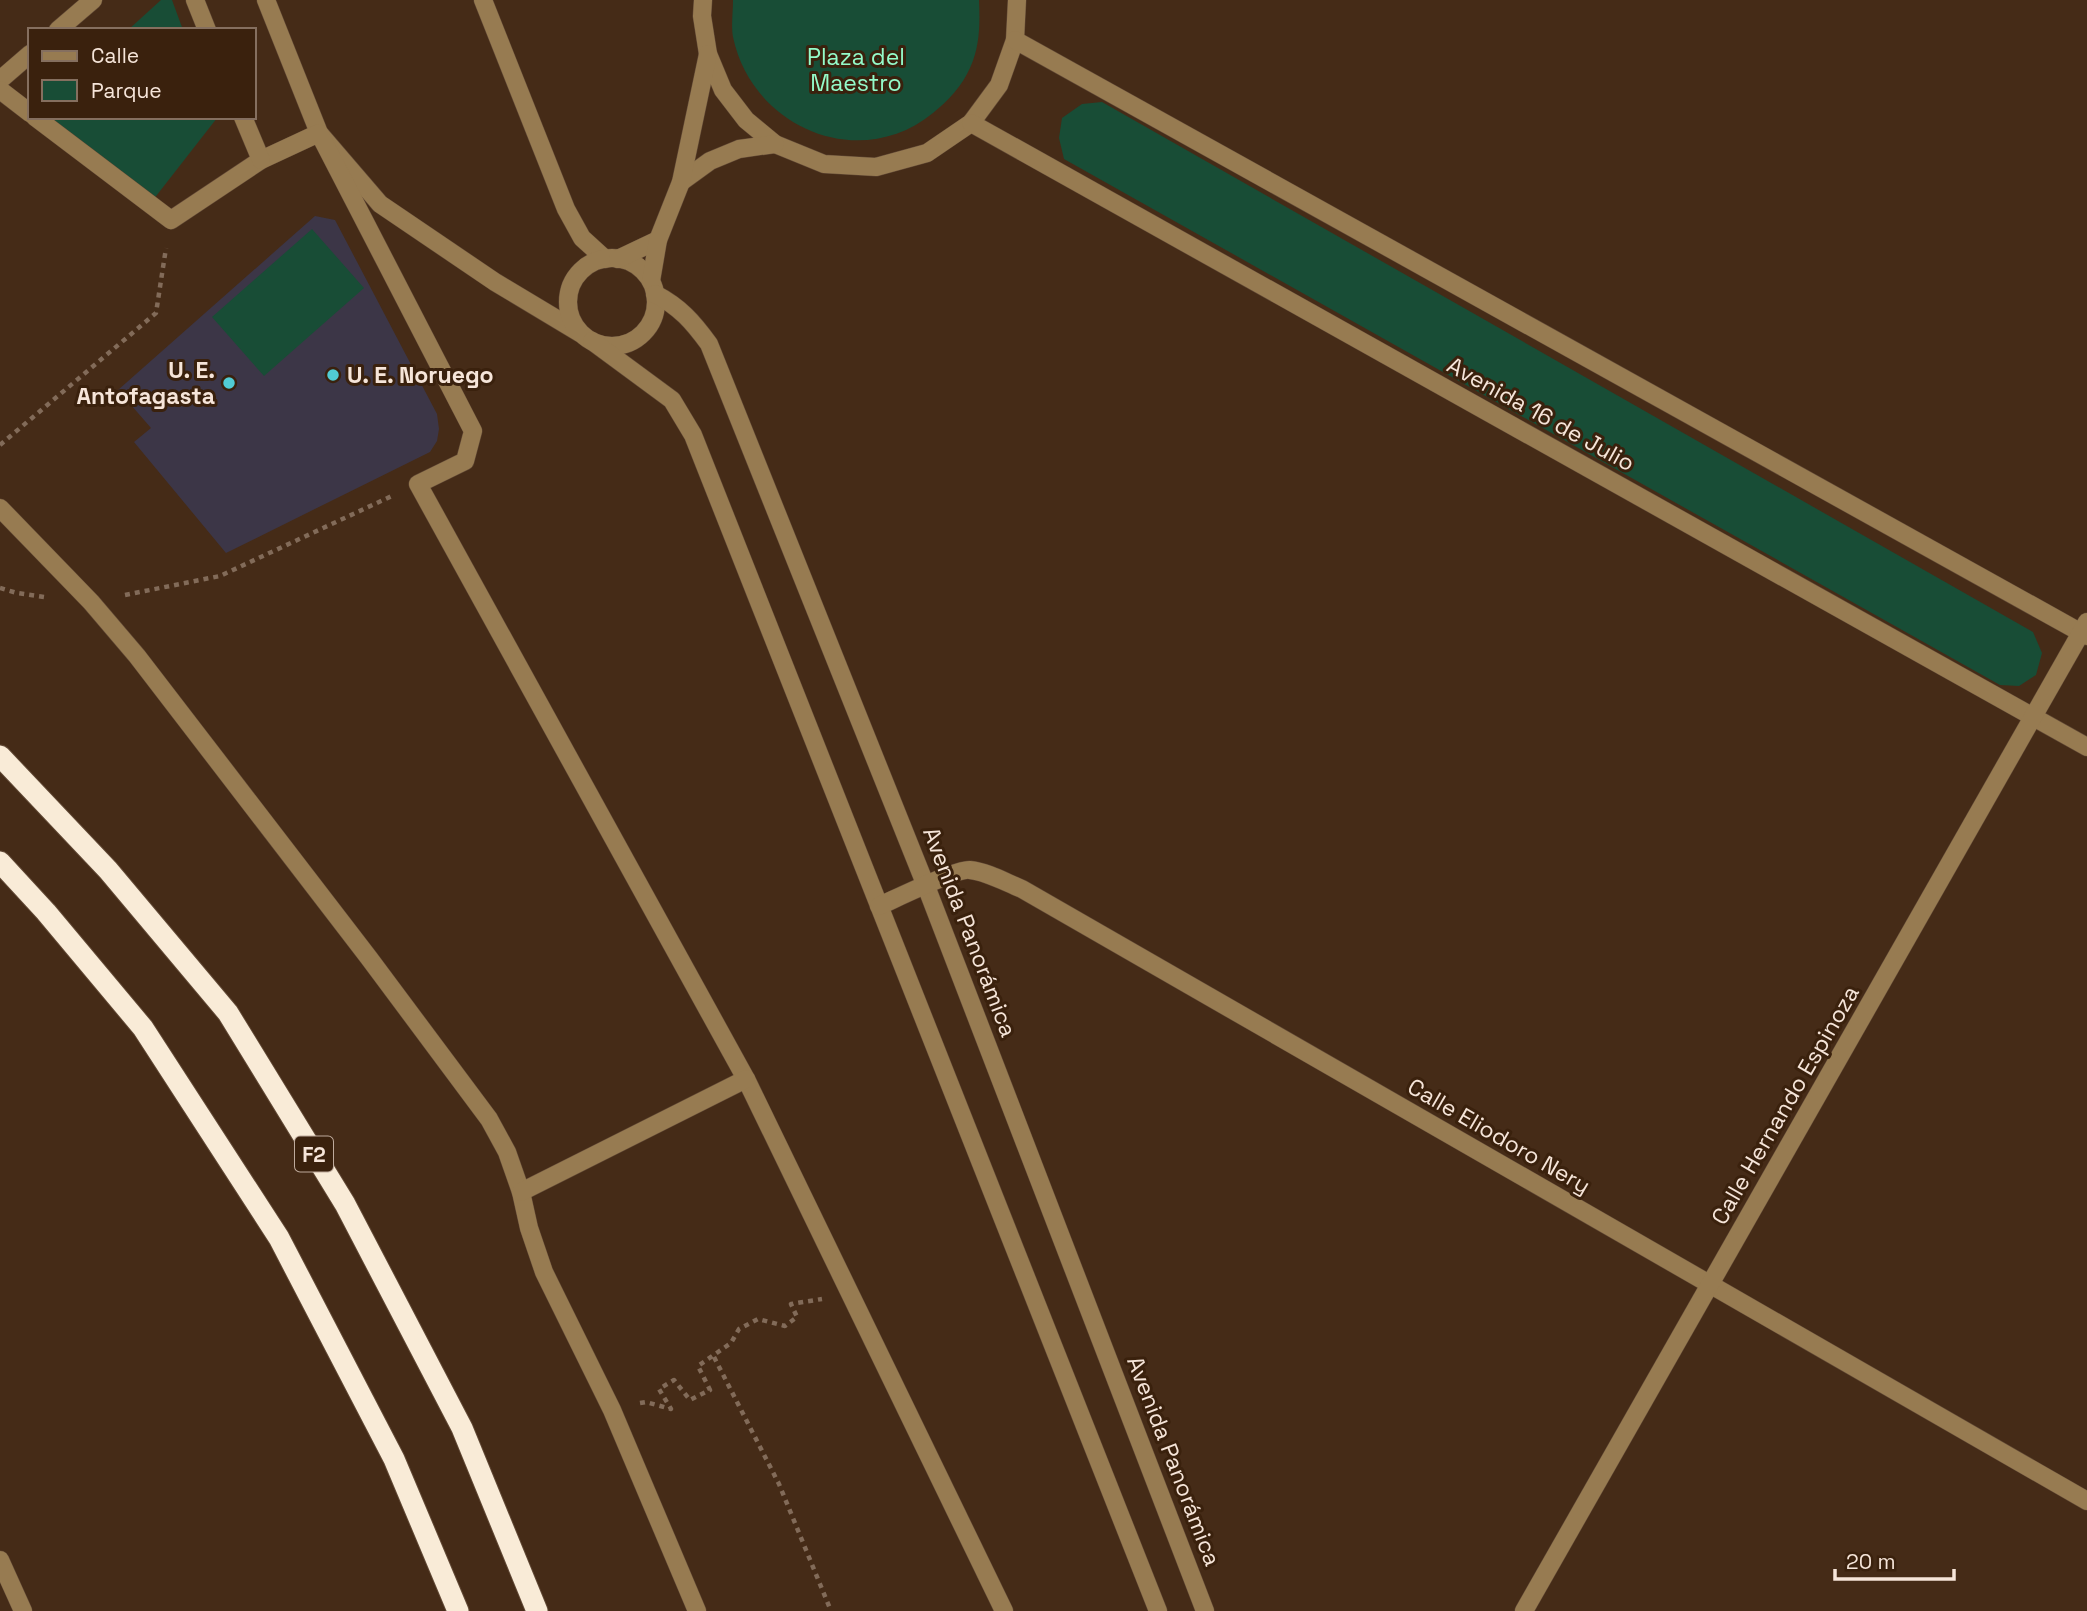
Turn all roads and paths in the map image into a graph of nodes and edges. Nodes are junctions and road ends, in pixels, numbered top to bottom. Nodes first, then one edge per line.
1 (93, 0) edge
2 (195, 0) edge
3 (266, 0) edge
4 (482, 0) edge
5 (1017, 0) edge
6 (701, 5) edge
7 (60, 28) edge
8 (206, 28) edge
9 (1015, 40) junction
10 (708, 54) junction
11 (28, 56) edge
12 (0, 80) edge
13 (0, 90) edge
14 (28, 111) edge
15 (39, 119) edge
16 (244, 119) edge
17 (971, 123) junction
18 (319, 133) junction
19 (775, 144) junction
20 (261, 160) junction
21 (681, 182) junction
22 (171, 220) junction
23 (658, 240) junction
24 (612, 259) junction
25 (653, 288) junction
26 (586, 337) junction
27 (0, 445) edge
28 (418, 484) junction
29 (0, 508) edge
30 (0, 588) edge
31 (91, 602) junction
32 (2085, 631) edge
33 (2034, 717) junction
34 (2087, 747) edge
35 (0, 757) edge
36 (0, 862) edge
37 (926, 886) junction
38 (879, 906) junction
39 (746, 1079) junction
40 (521, 1192) junction
41 (1710, 1286) junction
42 (850, 1293) junction
43 (714, 1357) junction
44 (612, 1410) junction
45 (2087, 1501) edge
46 (0, 1560) edge
47 (23, 1611) edge
48 (458, 1611) edge
49 (537, 1611) edge
50 (697, 1611) edge
51 (831, 1611) edge
52 (1004, 1611) edge
53 (1158, 1611) edge
54 (1205, 1611) edge
55 (1524, 1611) edge

1 - 7 street
2 - 8 street
3 - 18 street
4 - 24 street
5 - 9 street
6 - 10 street
9 - 17 street
9 - 32 street
10 - 19 street
10 - 21 street
11 - 12 street
13 - 14 street
15 - 22 street
16 - 20 street
17 - 19 street
17 - 33 street, Avenida 16 de Julio
18 - 20 street
18 - 26 street
18 - 28 street
19 - 21 street
20 - 22 street
21 - 23 street
22 - 27 path
23 - 24 street
23 - 25 street
24 - 25 street
24 - 26 street
25 - 26 street
25 - 37 street, Avenida Panorámica
26 - 38 street
28 - 31 path
28 - 39 street
29 - 31 street
30 - 31 path
31 - 40 street
32 - 33 street, Calle Hernando Espinoza
33 - 34 street, Avenida 16 de Julio
33 - 41 street, Calle Hernando Espinoza
35 - 49 highway, F2
36 - 48 highway
37 - 38 street, Calle Eliodoro Nery
37 - 41 street, Calle Eliodoro Nery
37 - 54 street, Avenida Panorámica
38 - 53 street
39 - 40 street
39 - 42 street
40 - 44 street
41 - 45 street, Calle Eliodoro Nery
41 - 55 street, Calle Hernando Espinoza
42 - 43 path
42 - 52 street
43 - 44 path
43 - 51 path
44 - 50 street
46 - 47 street

